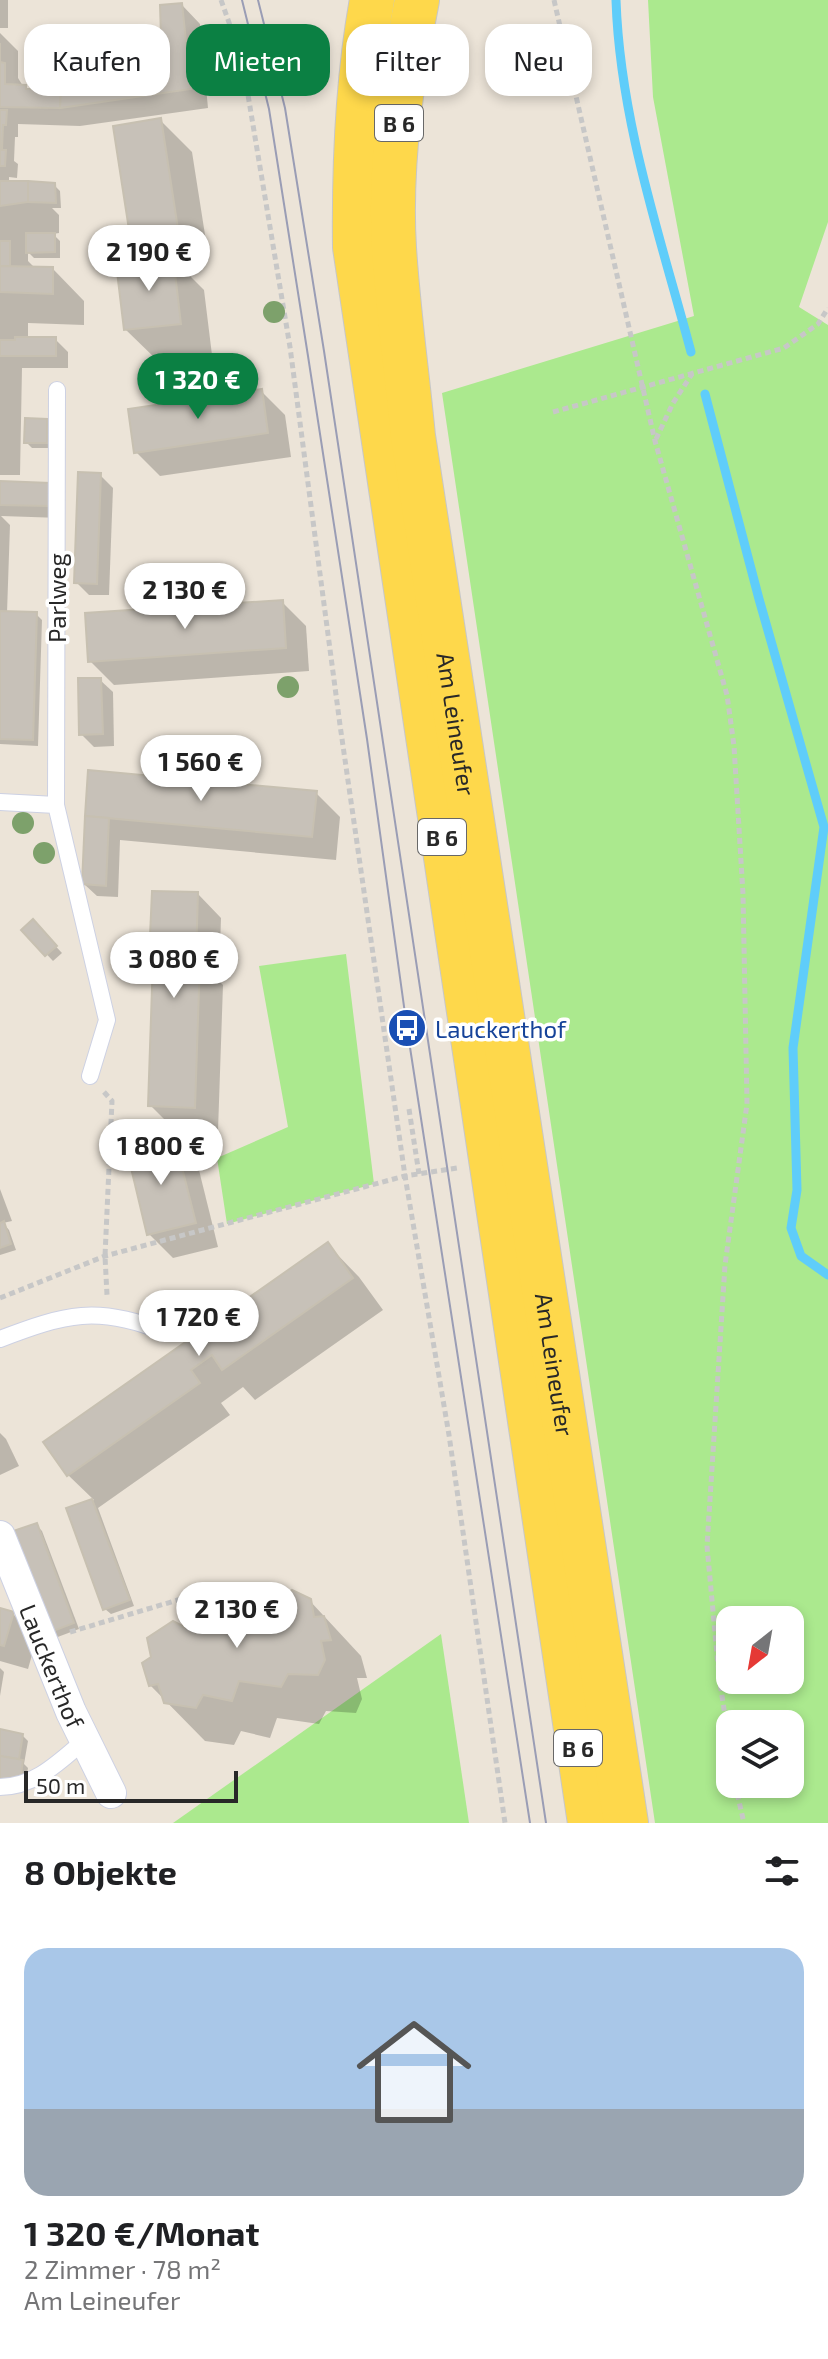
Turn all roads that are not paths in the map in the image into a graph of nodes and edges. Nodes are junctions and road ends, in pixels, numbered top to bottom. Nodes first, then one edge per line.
1 (372, 0) edge
2 (417, 0) edge
3 (57, 390) dead end
4 (0, 802) edge
5 (56, 805) junction
6 (90, 1076) road end
7 (164, 1332) dead end
8 (0, 1339) edge
9 (0, 1536) edge
10 (85, 1740) junction
11 (0, 1787) edge
12 (111, 1793) dead end
13 (590, 1823) edge
14 (626, 1823) edge

1 - 13 main road, Am Leineufer / B 6
2 - 14 main road, Am Leineufer / B 6
3 - 5 lane, Parlweg
4 - 5 lane
5 - 6 lane, Parlweg
7 - 8 lane
9 - 10 street, Lauckerthof
10 - 11 lane
10 - 12 street, Lauckerthof

